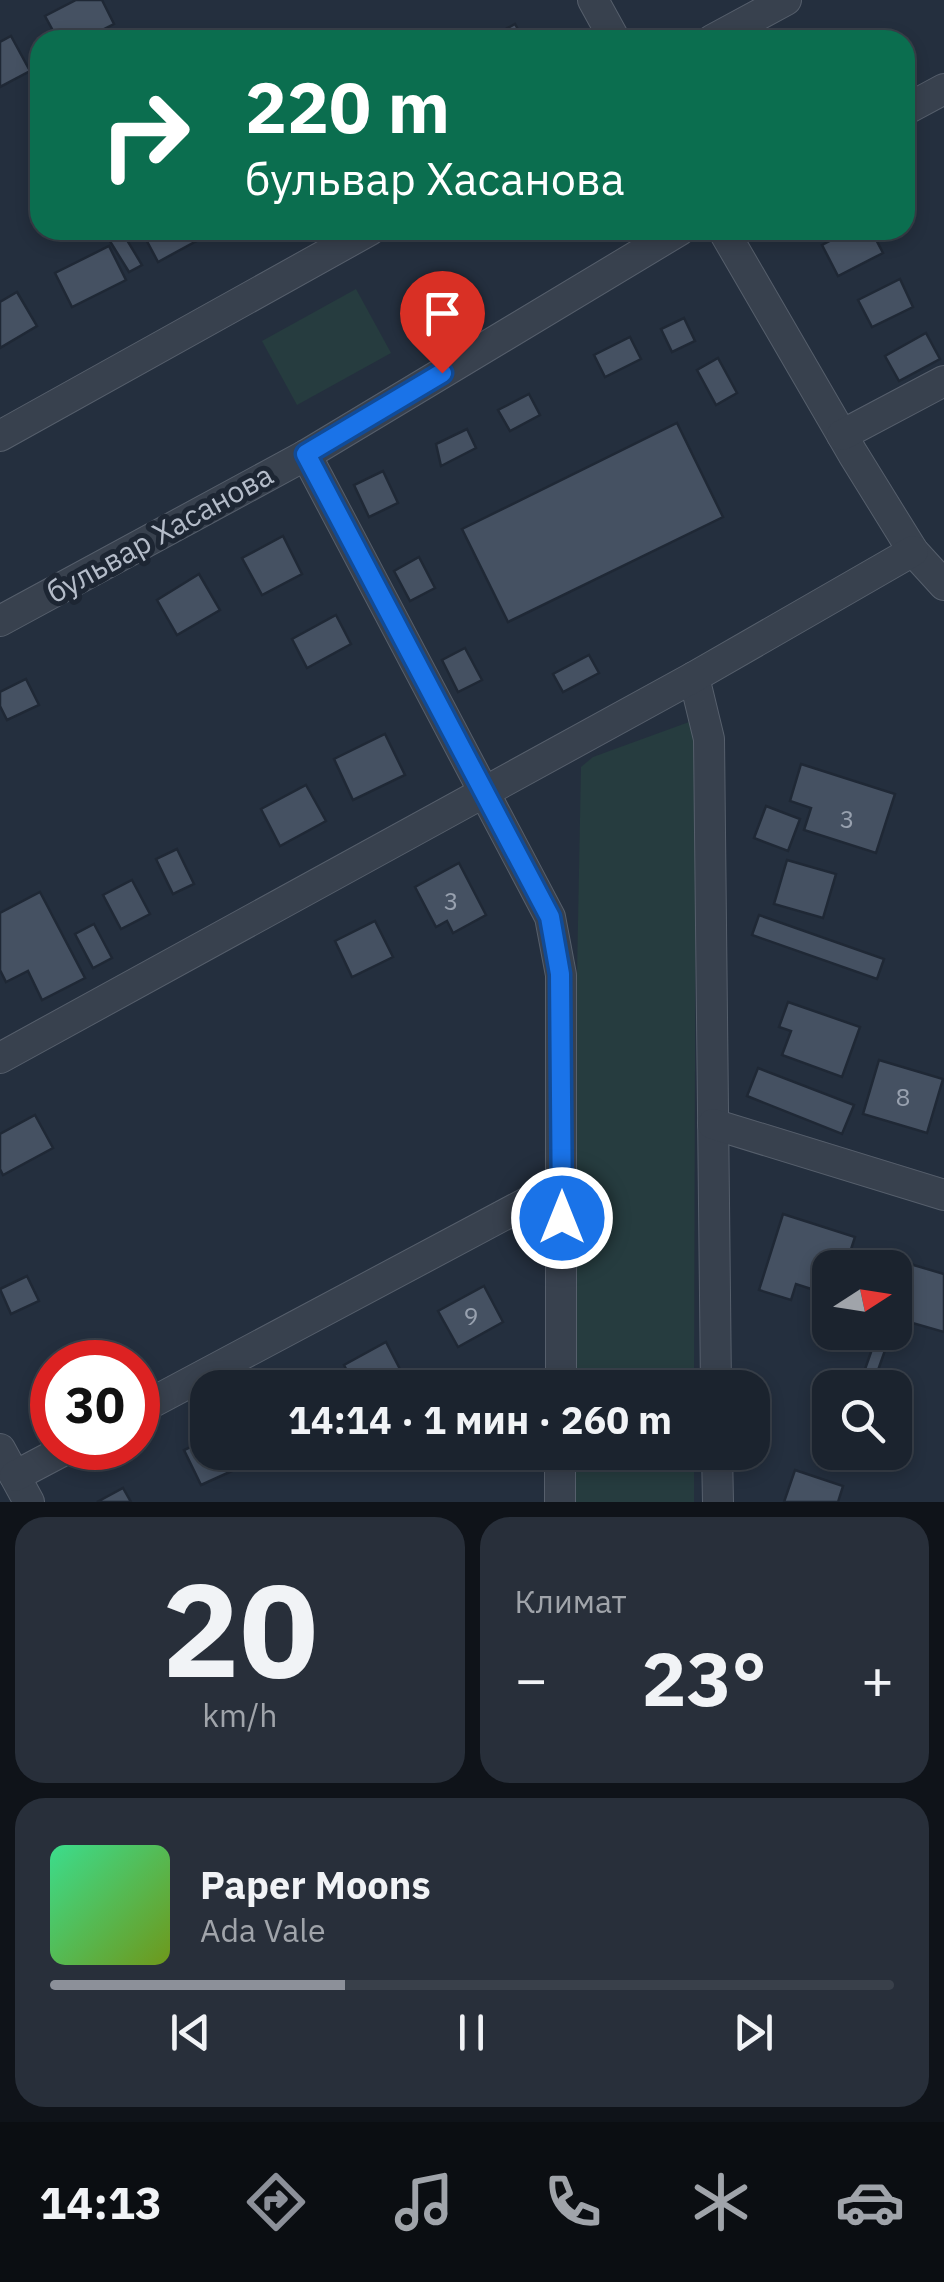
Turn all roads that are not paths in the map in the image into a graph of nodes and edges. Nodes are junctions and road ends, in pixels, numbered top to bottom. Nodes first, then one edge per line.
1 (593, 0) edge
2 (786, 0) edge
3 (610, 30) edge
4 (730, 30) edge
5 (944, 90) edge
6 (915, 105) edge
7 (352, 240) edge
8 (663, 240) edge
9 (729, 240) edge
10 (944, 381) edge
11 (842, 435) junction
12 (0, 436) edge
13 (306, 454) junction
14 (914, 551) junction
15 (944, 585) edge
16 (0, 621) edge
17 (694, 677) junction
18 (486, 792) junction
19 (0, 1058) edge
20 (714, 1124) junction
21 (562, 1184) junction
22 (944, 1195) edge
23 (561, 1370) edge
24 (716, 1370) edge
25 (160, 1398) edge
26 (0, 1449) edge
27 (43, 1470) edge
28 (560, 1470) edge
29 (717, 1470) edge
30 (22, 1489) edge
31 (560, 1502) edge
32 (718, 1502) edge

1 - 3 street
2 - 4 street
5 - 6 street
7 - 12 street
8 - 13 street, бульвар Хасанова
9 - 11 street
10 - 11 street
11 - 14 street
13 - 16 street, бульвар Хасанова
13 - 18 street
14 - 15 street
14 - 17 street
17 - 18 street
17 - 20 street
18 - 19 street
18 - 21 street
20 - 22 street
20 - 24 street
21 - 23 street
21 - 25 street
26 - 30 street
27 - 30 street
28 - 31 street
29 - 32 street

